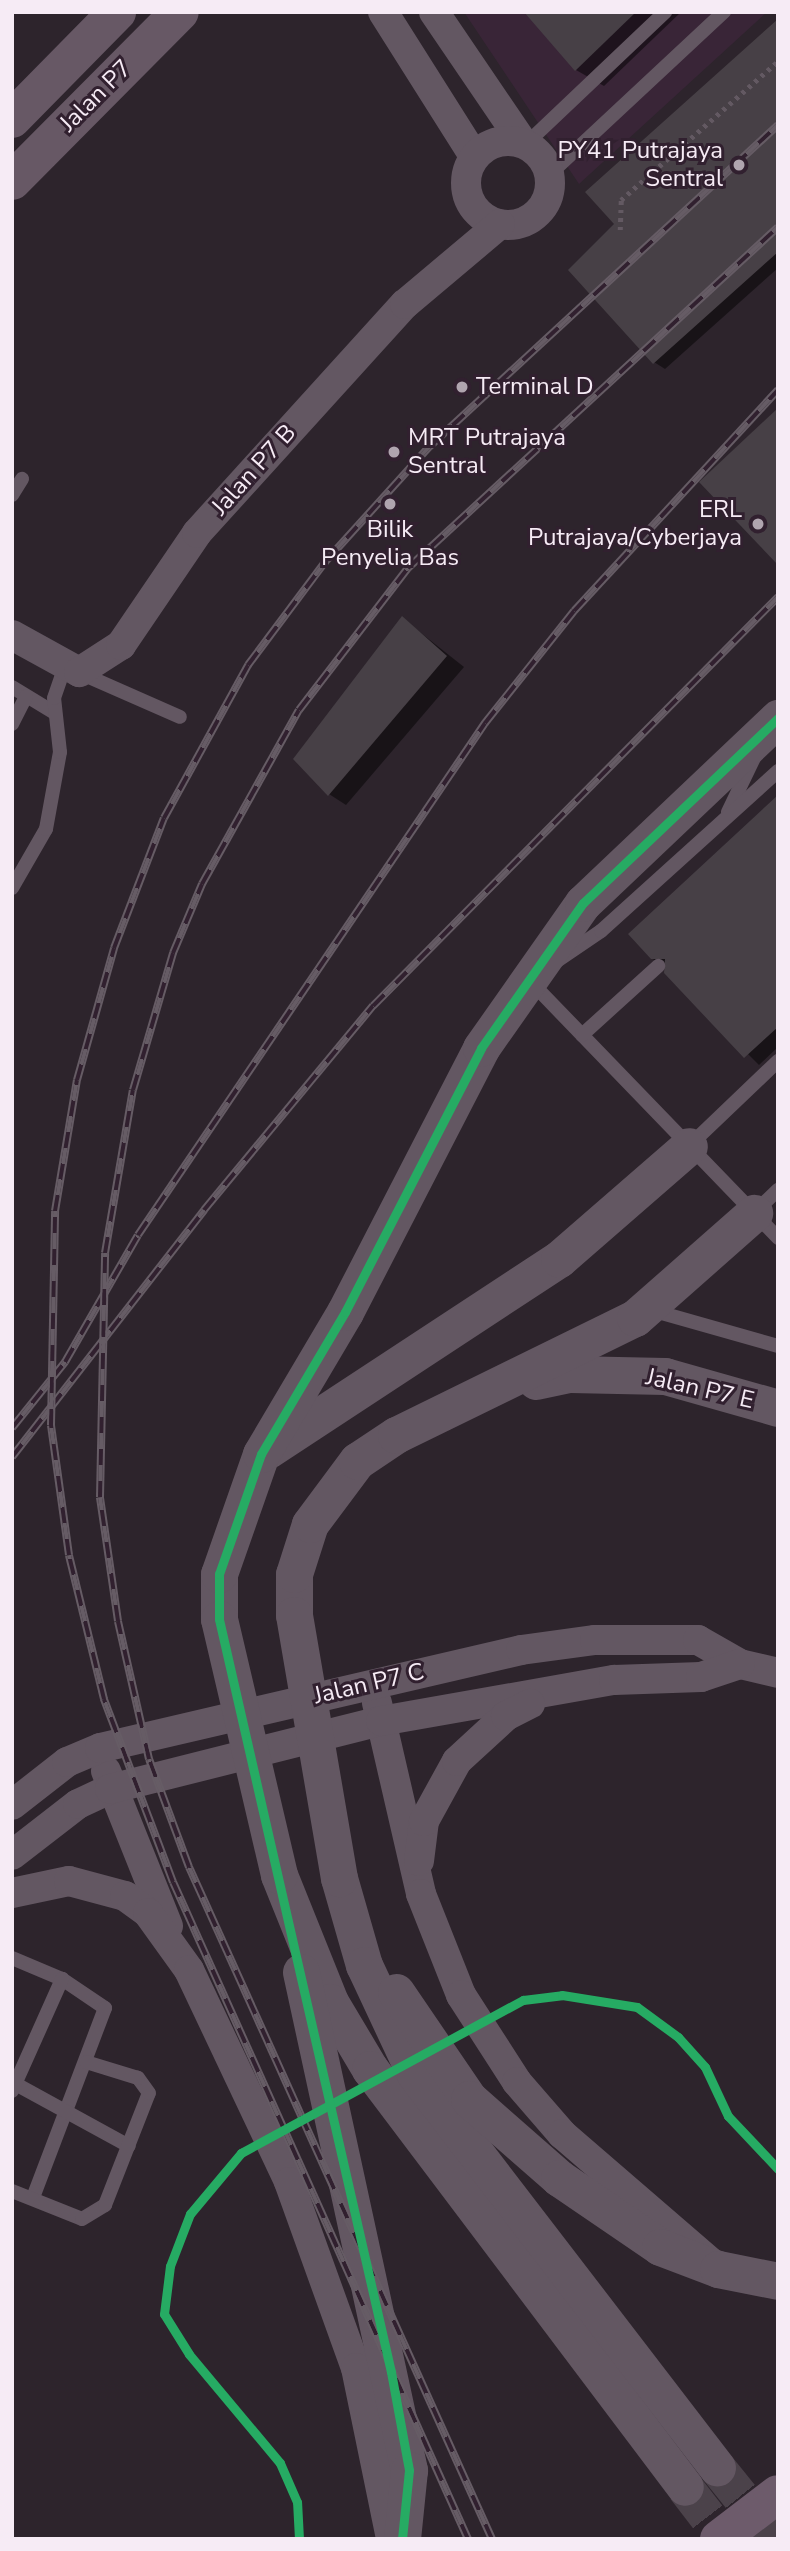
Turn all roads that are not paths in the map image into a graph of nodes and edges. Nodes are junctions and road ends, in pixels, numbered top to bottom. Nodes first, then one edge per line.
1 (117, 12) edge
2 (180, 12) edge
3 (383, 12) edge
4 (434, 12) edge
5 (665, 12) edge
6 (724, 12) edge
7 (12, 119) edge
8 (525, 143) junction
9 (474, 156) junction
10 (550, 174) junction
11 (12, 181) edge
12 (500, 224) junction
13 (12, 486) edge
14 (12, 495) edge
15 (12, 635) edge
16 (71, 671) junction
17 (12, 687) edge
18 (26, 696) junction
19 (55, 713) junction
20 (180, 717) dead end
21 (774, 722) edge
22 (12, 724) edge
23 (778, 772) edge
24 (724, 820) junction
25 (12, 888) edge
26 (658, 966) dead end
27 (529, 980) junction
28 (582, 1035) junction
29 (777, 1064) edge
30 (689, 1146) junction
31 (770, 1214) edge
32 (647, 1309) junction
33 (778, 1346) edge
34 (459, 1406) junction
35 (778, 1408) edge
36 (261, 1454) junction
37 (740, 1664) junction
38 (778, 1673) edge
39 (372, 1682) junction
40 (556, 1693) junction
41 (381, 1721) junction
42 (100, 1748) junction
43 (110, 1788) junction
44 (12, 1805) edge
45 (12, 1855) edge
46 (279, 1875) junction
47 (339, 1878) junction
48 (12, 1893) edge
49 (421, 1894) junction
50 (12, 1958) edge
51 (189, 1970) junction
52 (62, 1979) junction
53 (86, 2062) junction
54 (13, 2086) edge
55 (65, 2115) junction
56 (129, 2146) junction
57 (12, 2191) edge
58 (33, 2197) junction
59 (718, 2269) junction
60 (778, 2281) edge
61 (717, 2467) tunnel mouth
62 (685, 2487) tunnel mouth
63 (778, 2494) edge
64 (391, 2539) edge
65 (402, 2539) edge
66 (719, 2539) edge

1 - 7 main road, Jalan P7
2 - 11 main road, Jalan P7
3 - 9 street
4 - 8 street
5 - 8 lane
6 - 10 lane
8 - 9 street
8 - 10 street
9 - 12 street
10 - 12 street, Jalan P7 B
12 - 16 street, Jalan P7 B
13 - 14 lane
15 - 16 street
16 - 19 lane
16 - 20 lane
17 - 18 lane
18 - 19 lane
18 - 22 lane
19 - 25 lane
21 - 24 lane
21 - 27 street
23 - 24 lane
24 - 27 lane
26 - 28 lane
27 - 28 lane
27 - 36 street
28 - 30 lane
29 - 30 lane
30 - 31 lane
30 - 36 street
31 - 32 street
32 - 33 lane
32 - 34 street
34 - 35 street, Jalan P7 E
34 - 47 street, bridge
36 - 46 street, bridge
37 - 38 street, Jalan P7 C
37 - 39 street, Jalan P7 C
37 - 40 street, Jalan P7 C
39 - 41 street
39 - 42 street, Jalan P7 C
40 - 41 street, Jalan P7 C
40 - 49 street
41 - 43 street, Jalan P7 C
41 - 49 street
42 - 43 street
42 - 44 street, Jalan P7 C
43 - 45 street, Jalan P7 C
43 - 51 street
46 - 62 street
46 - 65 street
47 - 59 street
47 - 61 street
48 - 51 street
49 - 59 street
50 - 52 lane
51 - 64 street
52 - 53 lane
52 - 54 lane
53 - 55 lane
53 - 56 lane
54 - 55 lane
55 - 56 lane
55 - 58 lane
56 - 58 lane
57 - 58 lane
59 - 60 street
63 - 66 highway

